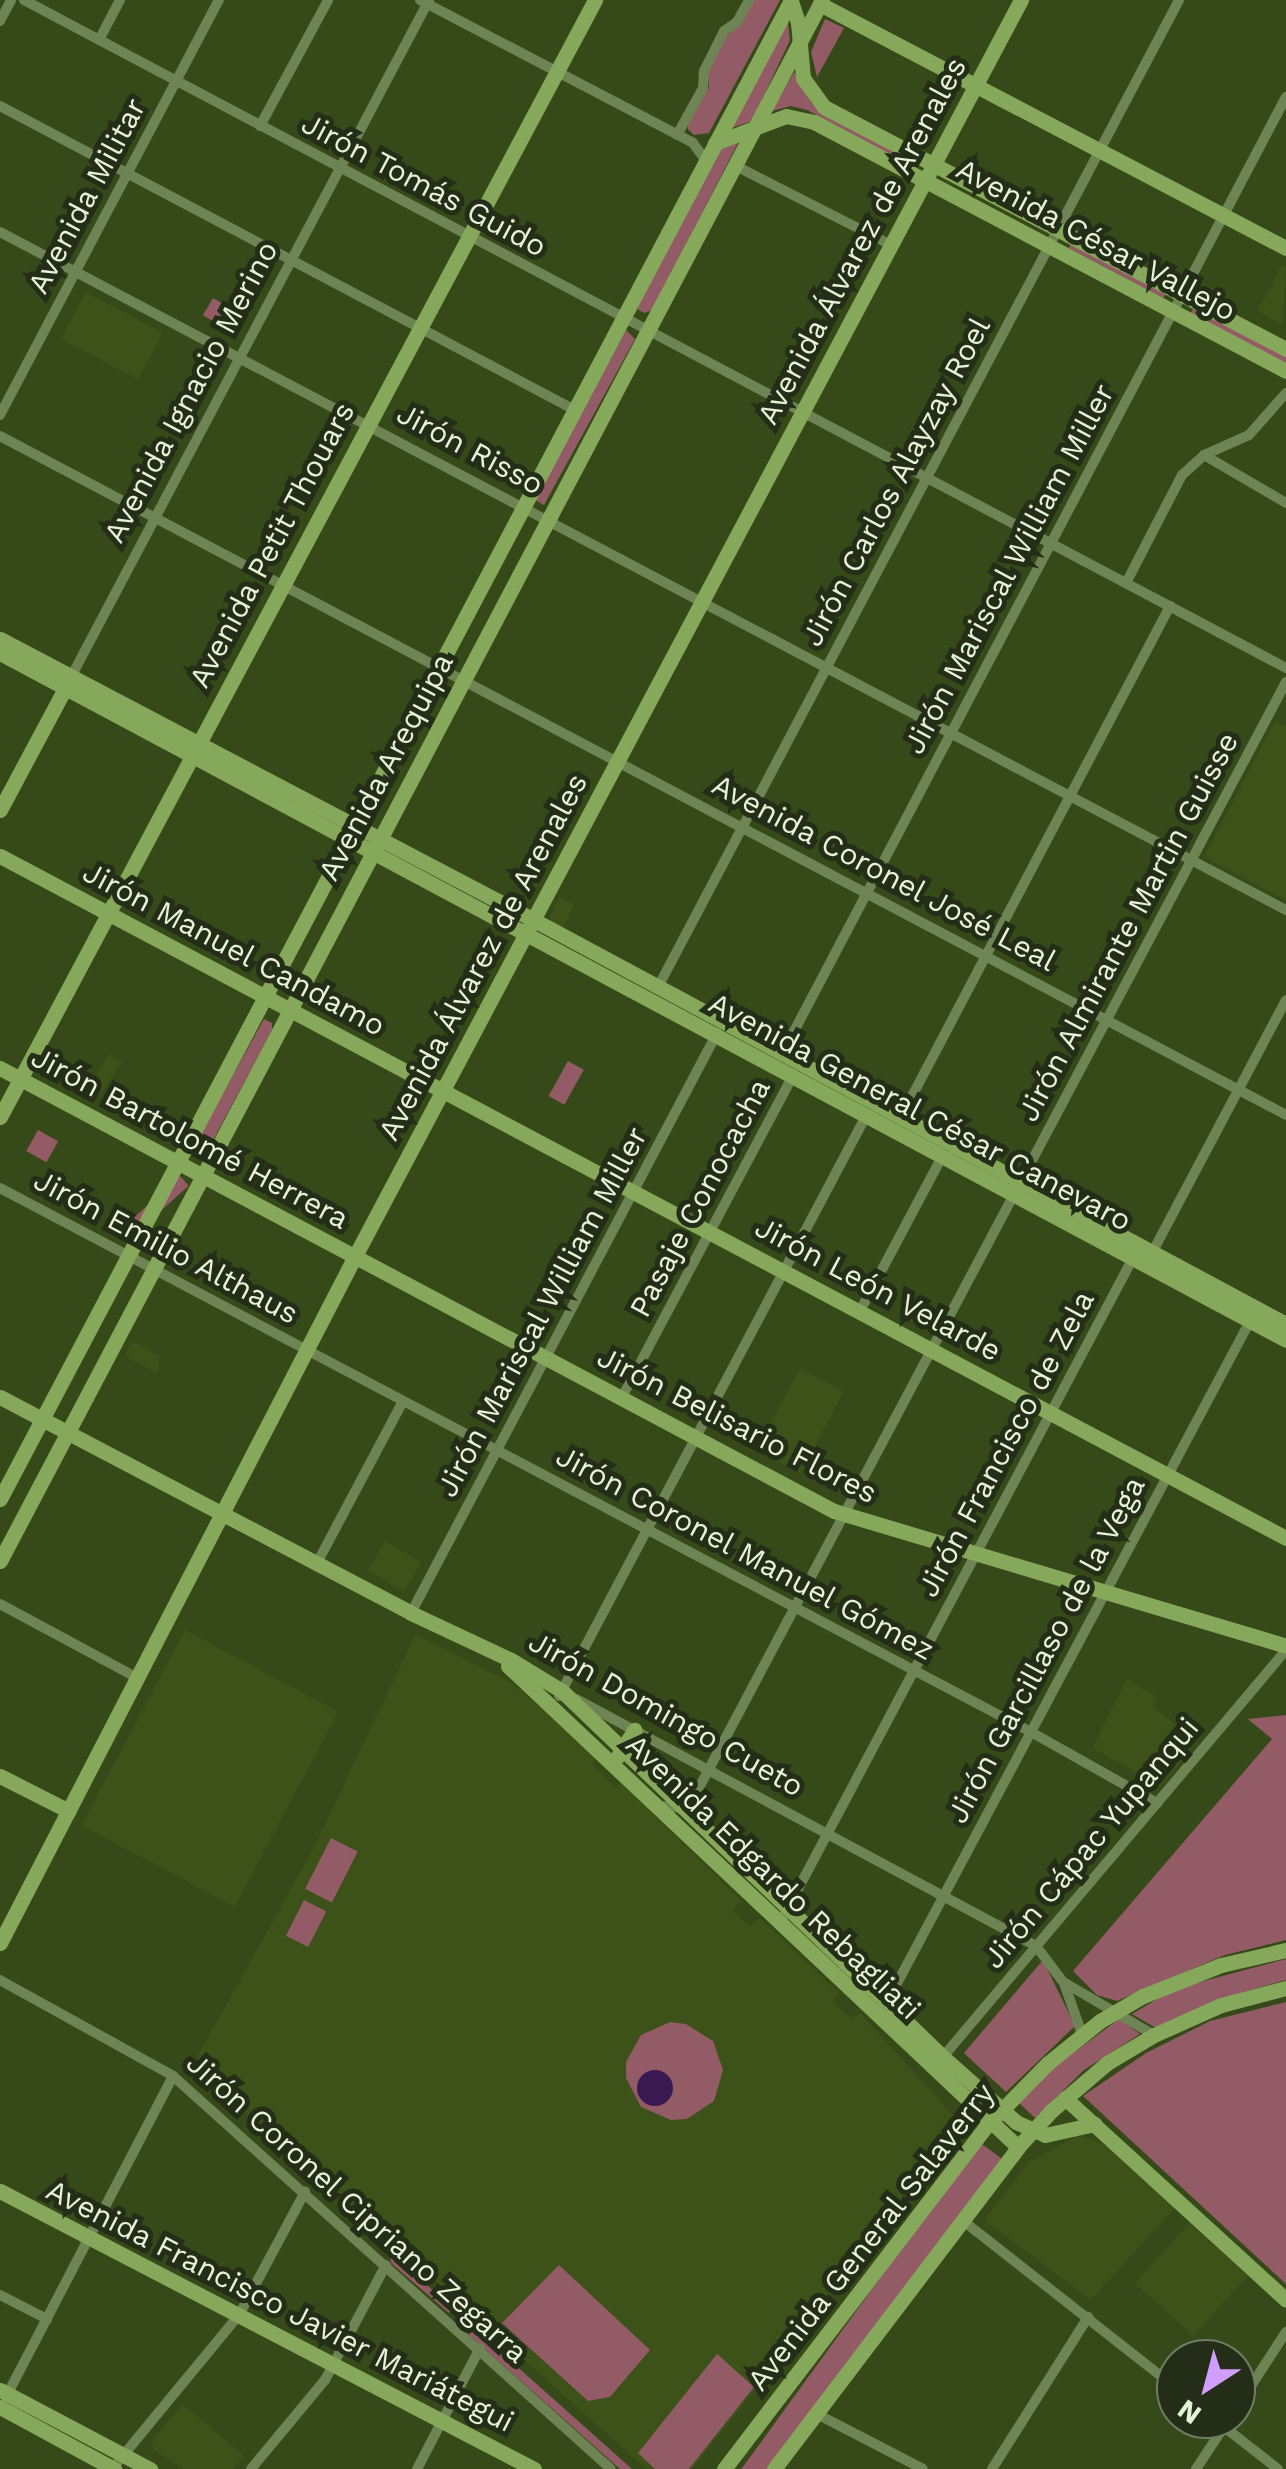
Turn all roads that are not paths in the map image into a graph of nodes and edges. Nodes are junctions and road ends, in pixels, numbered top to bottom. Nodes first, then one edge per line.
1 (11, 0) edge
2 (24, 0) edge
3 (120, 0) edge
4 (220, 0) edge
5 (328, 0) edge
6 (595, 0) edge
7 (749, 0) edge
8 (791, 0) edge
9 (1021, 0) edge
10 (1180, 0) edge
11 (425, 1) edge
12 (821, 2) edge
13 (0, 21) edge
14 (99, 40) junction
15 (799, 46) junction
16 (556, 72) junction
17 (176, 81) junction
18 (976, 83) junction
19 (1286, 97) edge
20 (0, 106) edge
21 (260, 126) junction
22 (755, 130) junction
23 (676, 135) junction
24 (692, 143) junction
25 (715, 143) junction
26 (1100, 149) junction
27 (706, 161) junction
28 (935, 162) junction
29 (736, 166) junction
30 (340, 170) junction
31 (127, 173) junction
32 (926, 181) junction
33 (1224, 215) junction
34 (1058, 230) junction
35 (0, 232) edge
36 (467, 237) junction
37 (892, 246) junction
38 (1050, 246) junction
39 (1286, 248) edge
40 (292, 260) junction
41 (76, 272) junction
42 (1182, 295) junction
43 (1173, 312) junction
44 (625, 317) junction
45 (419, 328) junction
46 (648, 329) junction
47 (1286, 349) edge
48 (240, 356) junction
49 (1286, 371) edge
50 (1286, 394) edge
51 (574, 410) junction
52 (802, 412) junction
53 (0, 415) edge
54 (368, 424) junction
55 (0, 436) edge
56 (1204, 456) junction
57 (927, 478) junction
58 (1286, 502) edge
59 (523, 505) junction
60 (156, 517) junction
61 (548, 518) junction
62 (1051, 543) junction
63 (1126, 583) junction
64 (283, 584) junction
65 (703, 600) junction
66 (1170, 606) junction
67 (0, 639) edge
68 (0, 653) edge
69 (438, 666) junction
70 (827, 666) junction
71 (1286, 668) edge
72 (464, 679) junction
73 (1286, 682) edge
74 (68, 683) junction
75 (1272, 708) junction
76 (1283, 715) dead end
77 (952, 732) junction
78 (194, 749) junction
79 (618, 760) junction
80 (1071, 795) junction
81 (0, 810) edge
82 (742, 826) junction
83 (351, 832) junction
84 (376, 845) junction
85 (0, 856) edge
86 (1192, 860) junction
87 (867, 892) junction
88 (1286, 910) edge
89 (107, 913) junction
90 (531, 926) junction
91 (986, 956) junction
92 (658, 987) junction
93 (264, 996) junction
94 (1286, 1000) edge
95 (290, 1010) junction
96 (1107, 1020) junction
97 (717, 1033) junction
98 (779, 1059) junction
99 (0, 1068) edge
100 (794, 1074) junction
101 (20, 1079) junction
102 (1238, 1090) junction
103 (443, 1091) junction
104 (868, 1114) junction
105 (1286, 1115) edge
106 (0, 1118) edge
107 (900, 1119) junction
108 (943, 1155) junction
109 (176, 1161) junction
110 (202, 1176) junction
111 (0, 1188) edge
112 (1017, 1188) junction
113 (634, 1190) junction
114 (711, 1231) junction
115 (1152, 1252) junction
116 (127, 1256) junction
117 (355, 1256) junction
118 (1133, 1258) junction
119 (153, 1270) junction
120 (785, 1270) junction
121 (860, 1311) junction
122 (1250, 1321) junction
123 (1285, 1326) edge
124 (932, 1349) junction
125 (308, 1350) junction
126 (546, 1358) junction
127 (0, 1397) edge
128 (621, 1399) junction
129 (403, 1401) junction
130 (1051, 1413) junction
131 (42, 1419) junction
132 (67, 1433) junction
133 (696, 1440) junction
134 (497, 1450) junction
135 (1168, 1475) junction
136 (0, 1499) edge
137 (844, 1515) junction
138 (224, 1516) junction
139 (647, 1530) junction
140 (1286, 1538) edge
141 (975, 1555) junction
142 (0, 1561) edge
143 (316, 1564) junction
144 (1104, 1595) junction
145 (0, 1604) edge
146 (795, 1608) junction
147 (411, 1613) junction
148 (1286, 1648) edge
149 (487, 1650) joint
150 (914, 1670) junction
151 (140, 1679) junction
152 (558, 1698) junction
153 (634, 1730) junction
154 (1031, 1732) junction
155 (620, 1748) junction
156 (615, 1765) junction
157 (708, 1770) junction
158 (0, 1776) edge
159 (1157, 1803) junction
160 (660, 1806) junction
161 (684, 1808) junction
162 (69, 1811) junction
163 (827, 1834) junction
164 (943, 1897) junction
165 (784, 1916) junction
166 (0, 1943) edge
167 (1036, 1946) junction
168 (1286, 1950) edge
169 (0, 1980) edge
170 (1064, 1983) junction
171 (1286, 1988) edge
172 (886, 2004) junction
173 (1115, 2011) junction
174 (1082, 2034) junction
175 (1154, 2035) junction
176 (938, 2062) junction
177 (173, 2076) junction
178 (1065, 2098) junction
179 (1002, 2110) junction
180 (989, 2123) junction
181 (1095, 2124) junction
182 (1032, 2131) junction
183 (1018, 2146) junction
184 (0, 2191) edge
185 (304, 2192) junction
186 (962, 2220) junction
187 (88, 2237) junction
188 (386, 2264) junction
189 (0, 2295) edge
190 (1286, 2300) edge
191 (239, 2316) junction
192 (1088, 2318) junction
193 (46, 2320) junction
194 (1286, 2332) edge
195 (480, 2348) junction
196 (334, 2365) junction
197 (1156, 2372) edge
198 (1256, 2378) edge
199 (2, 2400) edge
200 (817, 2414) junction
201 (442, 2421) junction
202 (1213, 2439) edge
203 (1243, 2439) edge
204 (125, 2455) junction
205 (605, 2467) edge
206 (113, 2469) edge
207 (150, 2469) edge
208 (250, 2469) edge
209 (417, 2469) edge
210 (534, 2469) edge
211 (724, 2469) edge
212 (774, 2469) edge
213 (923, 2469) edge
214 (992, 2469) edge
215 (1196, 2469) edge
216 (1278, 2469) edge

1 - 13 street
2 - 14 street, Jirón Tomás Guido
3 - 14 street
4 - 17 street, Avenida Militar
5 - 21 street
6 - 16 main road, Avenida Petit Thouars
7 - 23 street
8 - 15 main road, Avenida César Vallejo
8 - 25 main road, Avenida Arequipa
9 - 18 main road, Avenida Álvarez de Arenales
10 - 26 street, Jirón Carlos Alayzay Roel
11 - 16 street
11 - 30 street, Avenida Ignacio Merino
12 - 15 main road, Avenida Arequipa
12 - 18 main road
14 - 17 street, Jirón Tomás Guido
15 - 22 main road, Avenida Arequipa
15 - 28 main road, Avenida César Vallejo
16 - 23 street
16 - 36 main road, Avenida Petit Thouars
17 - 21 street, Jirón Tomás Guido
17 - 31 street, Avenida Militar
18 - 26 main road
18 - 28 main road, Avenida Álvarez de Arenales
19 - 33 street, Jirón Mariscal William Miller
20 - 31 street
21 - 30 street, Jirón Tomás Guido
22 - 25 main road, Avenida César Vallejo
22 - 29 main road, Avenida Arequipa
22 - 32 main road, Avenida César Vallejo
23 - 24 street
24 - 25 street
24 - 27 street
25 - 27 main road, Avenida Arequipa
26 - 33 main road
26 - 34 street, Jirón Carlos Alayzay Roel
27 - 44 main road, Avenida Arequipa
28 - 32 main road, Avenida Álvarez de Arenales
28 - 34 main road, Avenida César Vallejo
29 - 37 street
29 - 46 main road, Avenida Arequipa
30 - 36 street, Jirón Tomás Guido
30 - 40 street, Avenida Ignacio Merino
31 - 40 street
31 - 41 street, Avenida Militar
32 - 37 main road, Avenida Álvarez de Arenales
32 - 38 main road, Avenida César Vallejo
33 - 39 main road
33 - 42 street, Jirón Mariscal William Miller
34 - 38 street, Jirón Carlos Alayzay Roel
34 - 42 main road, Avenida César Vallejo
35 - 41 street, Jirón Risso
36 - 44 street, Jirón Tomás Guido
36 - 45 main road, Avenida Petit Thouars
37 - 52 main road, Avenida Álvarez de Arenales
38 - 43 main road, Avenida César Vallejo
38 - 57 street, Jirón Carlos Alayzay Roel
40 - 45 street
40 - 48 street, Avenida Ignacio Merino
41 - 48 street, Jirón Risso
41 - 53 street, Avenida Militar
42 - 43 street, Jirón Mariscal William Miller
42 - 47 main road, Avenida César Vallejo
43 - 49 main road, Avenida César Vallejo
43 - 62 street, Jirón Mariscal William Miller
44 - 46 street, Jirón Tomás Guido
44 - 51 main road, Avenida Arequipa
45 - 51 street
45 - 54 main road, Avenida Petit Thouars
46 - 52 street, Jirón Tomás Guido
46 - 61 main road, Avenida Arequipa
48 - 54 street, Jirón Risso
48 - 60 street, Avenida Ignacio Merino
50 - 56 street
51 - 59 main road, Avenida Arequipa
52 - 57 street, Jirón Tomás Guido
52 - 65 main road, Avenida Álvarez de Arenales
54 - 59 street, Jirón Risso
54 - 64 main road, Avenida Petit Thouars
55 - 60 street, Avenida Coronel José Leal
56 - 58 street
56 - 63 street
57 - 62 street, Jirón Tomás Guido
57 - 70 street, Jirón Carlos Alayzay Roel
59 - 61 street, Jirón Risso
59 - 69 main road, Avenida Arequipa
60 - 64 street, Avenida Coronel José Leal
60 - 74 street, Avenida Ignacio Merino
61 - 65 street, Jirón Risso
61 - 72 main road, Avenida Arequipa
62 - 63 street, Jirón Tomás Guido
62 - 77 street, Jirón Mariscal William Miller
63 - 66 street, Jirón Tomás Guido
64 - 69 street, Avenida Coronel José Leal
64 - 78 main road, Avenida Petit Thouars
65 - 70 street, Jirón Risso
65 - 79 main road, Avenida Álvarez de Arenales
66 - 71 street, Jirón Tomás Guido
66 - 80 street
67 - 74 main road
68 - 74 main road
69 - 72 street, Avenida Coronel José Leal
69 - 83 main road, Avenida Arequipa
70 - 77 street, Jirón Risso
70 - 82 street, Jirón Carlos Alayzay Roel
72 - 79 street, Avenida Coronel José Leal
72 - 84 main road, Avenida Arequipa
73 - 75 street, Jirón Almirante Martin Guisse
74 - 78 main road
74 - 81 main road, Avenida Ignacio Merino
75 - 76 street
75 - 86 street, Jirón Almirante Martin Guisse
77 - 80 street, Jirón Risso
77 - 87 street, Jirón Mariscal William Miller
78 - 83 main road
78 - 89 main road, Avenida Petit Thouars
79 - 82 street, Avenida Coronel José Leal
79 - 90 main road, Avenida Álvarez de Arenales
80 - 86 street, Jirón Risso
80 - 91 street
82 - 87 street, Avenida Coronel José Leal
82 - 92 street, Jirón Carlos Alayzay Roel
83 - 84 main road
83 - 93 main road, Avenida Arequipa
84 - 90 main road
84 - 95 main road, Avenida Arequipa
85 - 89 main road, Jirón Manuel Candamo
86 - 88 street, Jirón Risso
86 - 96 street, Jirón Almirante Martin Guisse
87 - 91 street, Avenida Coronel José Leal
87 - 98 street, Jirón Mariscal William Miller
89 - 93 main road, Jirón Manuel Candamo
89 - 101 main road, Avenida Petit Thouars
90 - 92 main road, Avenida General César Canevaro
90 - 97 main road, Avenida General César Canevaro
90 - 103 main road, Avenida Álvarez de Arenales
91 - 96 street, Avenida Coronel José Leal
91 - 107 street
92 - 98 main road, Avenida General César Canevaro
93 - 95 main road, Jirón Manuel Candamo
93 - 109 main road, Avenida Arequipa
94 - 102 street
95 - 103 main road, Jirón Manuel Candamo
95 - 110 main road, Avenida Arequipa
96 - 102 street, Avenida Coronel José Leal
96 - 112 street, Jirón Almirante Martin Guisse
97 - 98 main road, Avenida General César Canevaro
97 - 113 street, Jirón Mariscal William Miller
98 - 100 main road, Avenida General César Canevaro
98 - 107 main road, Avenida General César Canevaro
99 - 101 main road, Jirón Bartolomé Herrera
100 - 104 main road, Avenida General César Canevaro
100 - 114 street, Pasaje Conocacha
101 - 106 main road, Avenida Petit Thouars
101 - 109 main road, Jirón Bartolomé Herrera
102 - 105 street, Avenida Coronel José Leal
102 - 115 street
103 - 113 main road, Jirón León Velarde
103 - 117 main road, Avenida Álvarez de Arenales
104 - 108 main road, Avenida General César Canevaro
104 - 120 street
107 - 112 main road, Avenida General César Canevaro
108 - 112 main road, Avenida General César Canevaro
108 - 121 street
109 - 110 main road, Jirón Bartolomé Herrera
109 - 116 main road, Avenida Arequipa
110 - 117 main road, Jirón Bartolomé Herrera
110 - 119 main road, Avenida Arequipa
111 - 116 street, Jirón Emilio Althaus
112 - 115 main road, Avenida General César Canevaro
112 - 118 main road, Avenida General César Canevaro
112 - 124 street, Jirón Almirante Martin Guisse
113 - 114 main road, Jirón León Velarde
113 - 126 street, Jirón Mariscal William Miller
114 - 120 main road, Jirón León Velarde
114 - 128 street, Pasaje Conocacha
115 - 118 street
115 - 123 main road, Avenida General César Canevaro
116 - 119 street, Jirón Emilio Althaus
116 - 131 main road, Avenida Arequipa
117 - 125 main road, Avenida Álvarez de Arenales
117 - 126 main road, Jirón Belisario Flores
118 - 122 main road, Avenida General César Canevaro
118 - 130 street, Jirón Francisco de Zela
119 - 125 street, Jirón Emilio Althaus
119 - 132 main road, Avenida Arequipa
120 - 121 main road, Jirón León Velarde
120 - 133 street
121 - 124 main road, Jirón León Velarde
122 - 123 main road, Avenida General César Canevaro
122 - 135 street, Jirón Garcillaso de la Vega
124 - 130 main road, Jirón León Velarde
124 - 137 street, Jirón Almirante Martin Guisse
125 - 129 street, Jirón Coronel Manuel Gómez
125 - 138 main road, Avenida Álvarez de Arenales
126 - 128 main road, Jirón Belisario Flores
126 - 134 street, Jirón Mariscal William Miller
127 - 131 main road, Jirón Domingo Cueto
128 - 133 main road, Jirón Belisario Flores
129 - 134 street, Jirón Coronel Manuel Gómez
129 - 143 street
130 - 135 main road, Jirón León Velarde
130 - 141 street, Jirón Francisco de Zela
131 - 132 main road, Jirón Domingo Cueto
131 - 136 main road, Avenida Arequipa
132 - 138 main road, Jirón Domingo Cueto
132 - 142 main road, Avenida Arequipa
133 - 137 main road, Jirón Belisario Flores
133 - 139 street
134 - 139 street, Jirón Coronel Manuel Gómez
134 - 147 street, Jirón Mariscal William Miller
135 - 140 main road, Jirón León Velarde
135 - 144 street, Jirón Garcillaso de la Vega
137 - 141 main road, Jirón Belisario Flores
137 - 146 street, Jirón Almirante Martin Guisse
138 - 143 main road, Jirón Domingo Cueto
138 - 151 main road, Avenida Álvarez de Arenales
139 - 146 street, Jirón Coronel Manuel Gómez
139 - 152 street
141 - 144 main road, Jirón Belisario Flores
141 - 150 street, Jirón Francisco de Zela
143 - 147 main road, Jirón Domingo Cueto
144 - 148 main road, Jirón Belisario Flores
144 - 154 street, Jirón Garcillaso de la Vega
145 - 151 street
146 - 150 street, Jirón Coronel Manuel Gómez
146 - 157 street, Jirón Almirante Martin Guisse
147 - 149 main road, Jirón Domingo Cueto
148 - 159 street, Jirón Cápac Yupanqui
149 - 152 main road, Avenida Edgardo Rebagliati
150 - 154 street, Jirón Coronel Manuel Gómez
150 - 163 street, Jirón Francisco de Zela
151 - 162 main road, Avenida Álvarez de Arenales
152 - 153 street, Jirón Domingo Cueto
152 - 155 main road, Avenida Edgardo Rebagliati
152 - 156 main road, Avenida Edgardo Rebagliati
153 - 155 main road
153 - 157 street, Jirón Domingo Cueto
154 - 159 street, Jirón Coronel Manuel Gómez
154 - 164 street, Jirón Garcillaso de la Vega
155 - 156 main road
155 - 161 main road, Avenida Edgardo Rebagliati
156 - 160 main road, Avenida Edgardo Rebagliati
157 - 161 street, Jirón Almirante Martin Guisse
157 - 163 street, Jirón Domingo Cueto
158 - 162 main road
159 - 167 street, Jirón Cápac Yupanqui
160 - 161 street
160 - 165 main road, Avenida Edgardo Rebagliati
161 - 165 main road, Avenida Edgardo Rebagliati
162 - 166 main road, Avenida Álvarez de Arenales
163 - 164 street, Jirón Domingo Cueto
163 - 165 street, Jirón Francisco de Zela
164 - 167 street, Jirón Domingo Cueto
164 - 172 street, Jirón Garcillaso de la Vega
165 - 172 main road, Avenida Edgardo Rebagliati
165 - 176 main road, Avenida Edgardo Rebagliati
167 - 170 street, Jirón Domingo Cueto
167 - 176 street, Jirón Cápac Yupanqui
168 - 173 main road, Avenida General Salaverry
169 - 177 street, Jirón Coronel Cipriano Zegarra
170 - 173 street, Jirón Domingo Cueto
170 - 174 street, Jirón Domingo Cueto
171 - 175 main road, Avenida General Salaverry
172 - 176 main road, Avenida Edgardo Rebagliati
173 - 174 main road, Avenida General Salaverry
173 - 175 street, Jirón Domingo Cueto
174 - 179 main road, Avenida General Salaverry
175 - 178 main road, Avenida General Salaverry
176 - 179 main road, Avenida Edgardo Rebagliati
176 - 180 main road, Avenida Edgardo Rebagliati
177 - 185 street, Jirón Coronel Cipriano Zegarra
177 - 187 street
178 - 181 main road
178 - 182 main road, Avenida General Salaverry
179 - 180 main road, Avenida General Salaverry
179 - 182 main road, Avenida Edgardo Rebagliati
180 - 183 main road, Avenida Edgardo Rebagliati
180 - 211 main road, Avenida General Salaverry
181 - 182 main road
181 - 190 main road
182 - 183 main road, Avenida General Salaverry
183 - 186 main road, Avenida General Salaverry
184 - 187 main road, Avenida Francisco Javier Mariátegui
185 - 188 street, Jirón Coronel Cipriano Zegarra
185 - 191 street
186 - 192 street
186 - 200 main road, Avenida General Salaverry
187 - 191 main road, Avenida Francisco Javier Mariátegui
187 - 193 street
188 - 195 street, Jirón Coronel Cipriano Zegarra
188 - 196 street
189 - 193 street
191 - 196 main road, Avenida Francisco Javier Mariátegui
191 - 204 street
192 - 197 street
192 - 214 street
193 - 199 street
194 - 198 street
195 - 201 street
195 - 205 street, Jirón Coronel Cipriano Zegarra
196 - 201 main road, Avenida Francisco Javier Mariátegui
196 - 208 street
199 - 204 main road
199 - 206 main road
200 - 212 main road, Avenida General Salaverry
200 - 213 street
201 - 209 street
201 - 210 main road, Avenida Francisco Javier Mariátegui
202 - 215 street
203 - 216 street
204 - 206 street
204 - 207 main road

